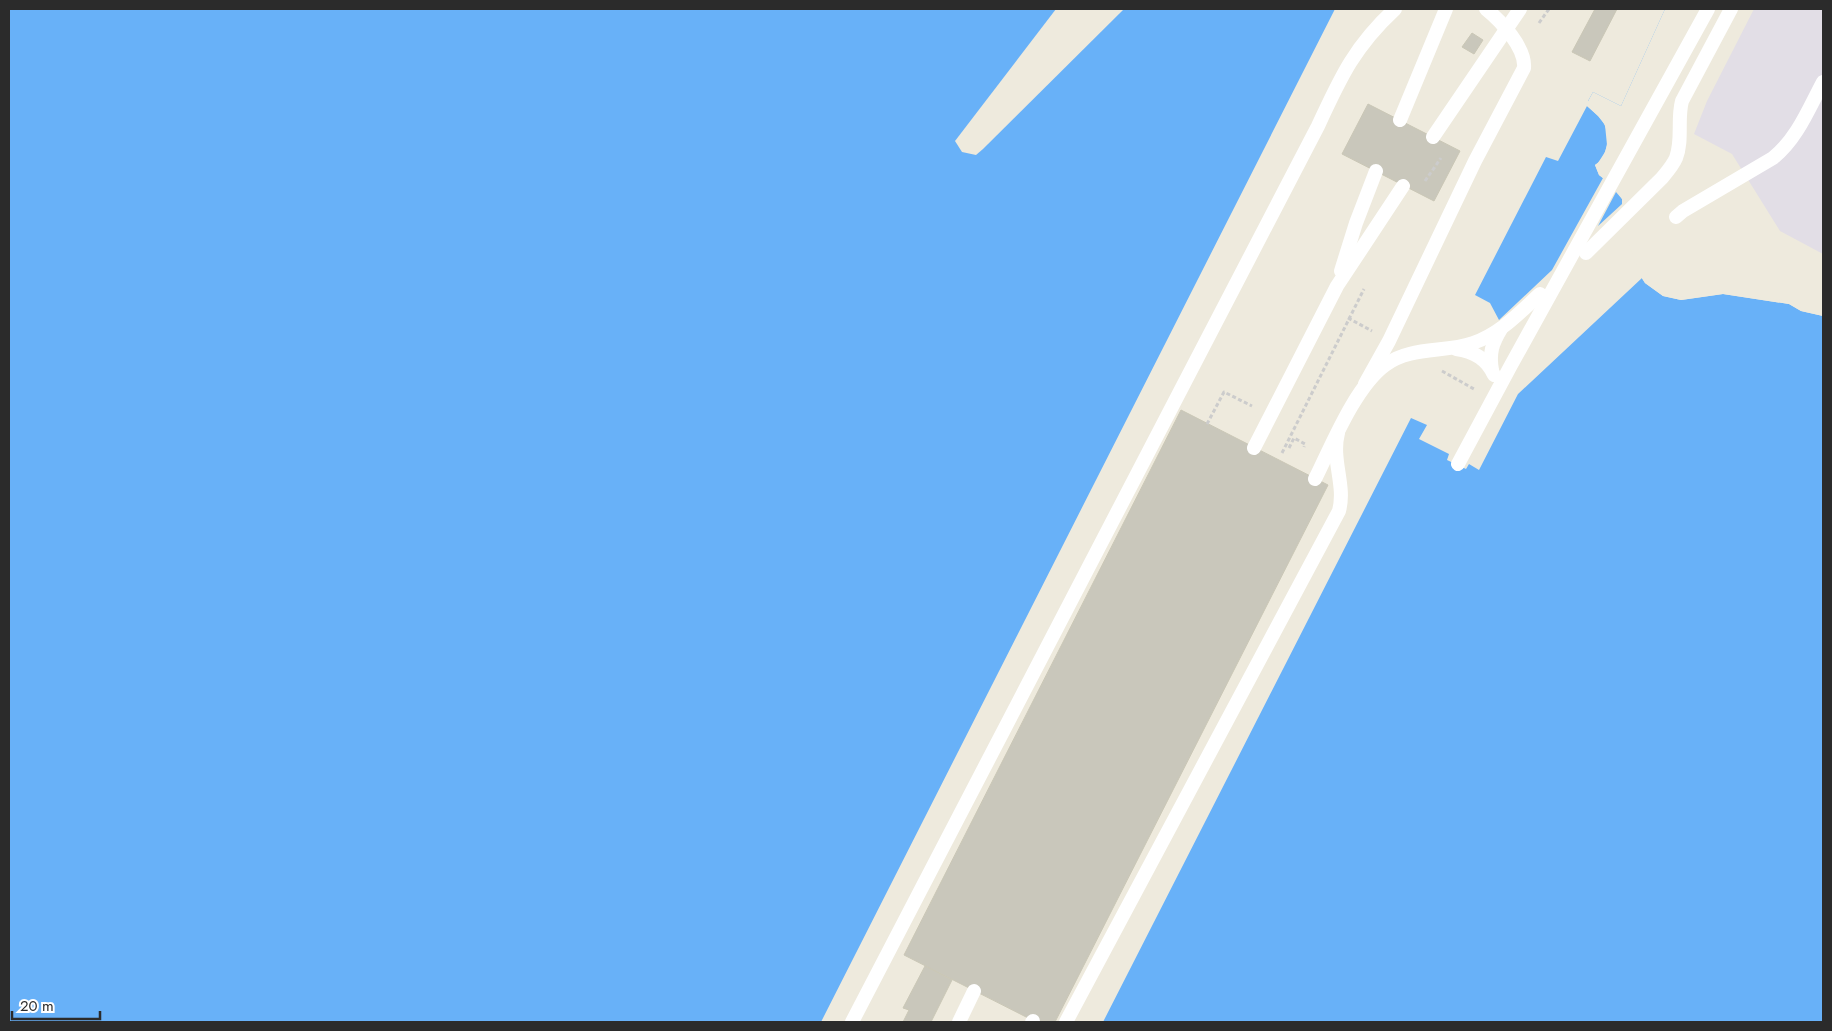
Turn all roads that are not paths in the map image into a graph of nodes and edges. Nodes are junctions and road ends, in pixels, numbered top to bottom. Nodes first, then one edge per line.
1 (1395, 9) edge
2 (1446, 9) edge
3 (1486, 9) edge
4 (1490, 9) edge
5 (1499, 9) edge
6 (1520, 9) edge
7 (1708, 9) edge
8 (1731, 9) edge
9 (1506, 29) junction
10 (1823, 82) edge
11 (1400, 120) dead end
12 (1433, 137) dead end
13 (1376, 171) dead end
14 (1403, 186) dead end
15 (1676, 217) dead end
16 (1586, 253) dead end
17 (1337, 286) junction
18 (1540, 294) dead end
19 (1501, 329) junction
20 (1453, 348) junction
21 (1365, 384) junction
22 (1338, 433) junction
23 (1254, 448) dead end
24 (1458, 464) dead end
25 (1316, 479) dead end
26 (974, 991) dead end
27 (852, 1022) edge
28 (959, 1022) edge
29 (1066, 1022) edge

1 - 27 lane
2 - 11 lane
3 - 9 lane
4 - 5 lane
6 - 9 lane
7 - 24 lane
8 - 16 lane
9 - 12 lane
9 - 21 lane
10 - 15 lane
13 - 17 lane
14 - 17 lane
17 - 23 lane
18 - 19 lane
19 - 20 lane
19 - 20 lane
20 - 21 lane
21 - 22 lane
22 - 25 lane
22 - 29 lane
26 - 28 lane

